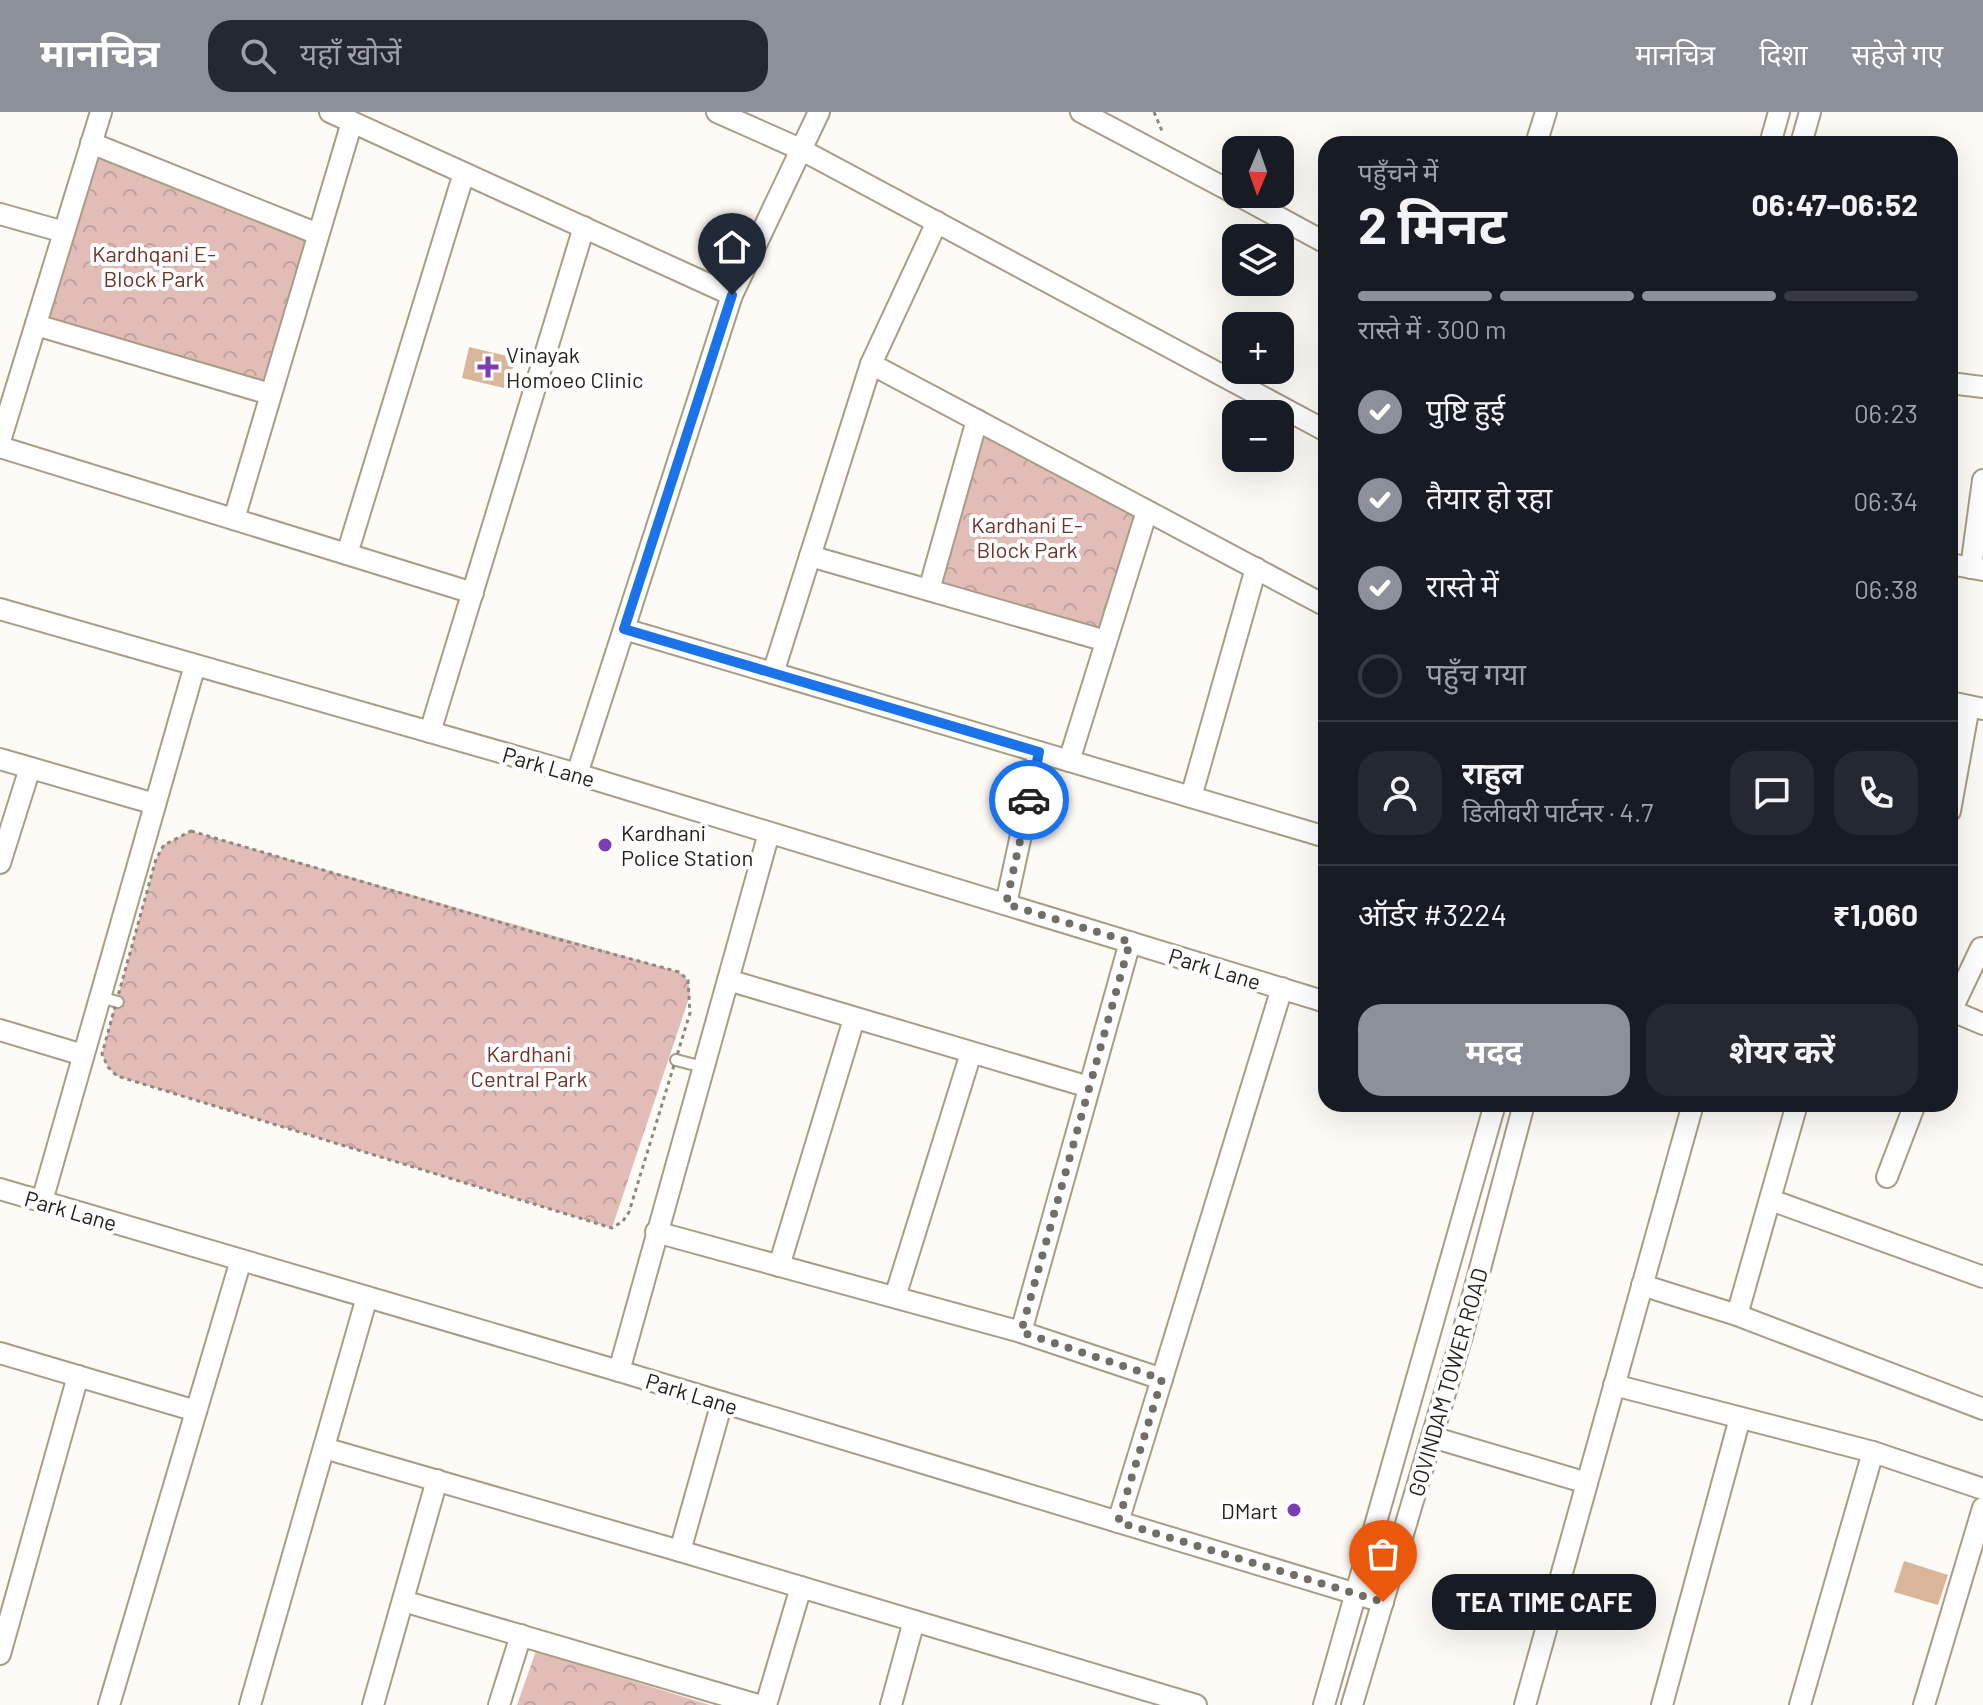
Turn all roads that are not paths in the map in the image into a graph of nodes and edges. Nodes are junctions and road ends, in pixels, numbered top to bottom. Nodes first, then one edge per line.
1 (101, 112) edge
2 (330, 112) edge
3 (717, 112) edge
4 (819, 112) edge
5 (1081, 112) edge
6 (1546, 112) edge
7 (1779, 112) edge
8 (1810, 112) edge
9 (352, 122) junction
10 (1538, 136) edge
11 (1772, 136) edge
12 (1803, 136) edge
13 (91, 143) junction
14 (800, 149) junction
15 (464, 173) junction
16 (1222, 187) edge
17 (1262, 208) edge
18 (0, 214) edge
19 (937, 222) junction
20 (584, 227) junction
21 (64, 232) junction
22 (318, 234) junction
23 (1318, 239) edge
24 (732, 295) junction
25 (36, 325) junction
26 (871, 364) junction
27 (1958, 384) edge
28 (1983, 387) edge
29 (270, 394) junction
30 (977, 420) junction
31 (1318, 427) edge
32 (0, 444) edge
33 (1983, 480) edge
34 (1147, 511) junction
35 (234, 519) junction
36 (347, 554) junction
37 (810, 556) junction
38 (1256, 568) junction
39 (1977, 569) edge
40 (929, 590) junction
41 (473, 593) junction
42 (1318, 602) edge
43 (0, 609) edge
44 (624, 629) junction
45 (1106, 641) junction
46 (195, 665) junction
47 (773, 673) junction
48 (1967, 706) edge
49 (430, 732) junction
50 (1039, 752) junction
51 (0, 759) edge
52 (1069, 761) junction
53 (1958, 762) edge
54 (30, 768) junction
55 (577, 774) junction
56 (1191, 797) junction
57 (155, 804) junction
58 (1318, 829) edge
59 (769, 833) junction
60 (0, 863) edge
61 (1006, 904) junction
62 (1130, 942) junction
63 (1981, 948) edge
64 (728, 980) junction
65 (1282, 988) junction
66 (1958, 995) edge
67 (1318, 999) edge
68 (1958, 1014) edge
69 (854, 1019) junction
70 (1983, 1024) edge
71 (0, 1030) edge
72 (971, 1053) junction
73 (83, 1055) junction
74 (676, 1060) road end
75 (703, 1067) junction
76 (1089, 1087) junction
77 (1493, 1112) edge
78 (1522, 1112) edge
79 (1691, 1112) edge
80 (1795, 1112) edge
81 (1912, 1112) edge
82 (1887, 1177) dead end
83 (0, 1189) edge
84 (1771, 1200) junction
85 (42, 1201) junction
86 (656, 1232) junction
87 (241, 1260) junction
88 (779, 1266) junction
89 (1981, 1270) edge
90 (1642, 1285) junction
91 (367, 1297) junction
92 (895, 1297) junction
93 (1737, 1315) junction
94 (1021, 1332) junction
95 (0, 1353) edge
96 (619, 1371) junction
97 (78, 1376) junction
98 (1162, 1379) junction
99 (1614, 1385) junction
100 (722, 1402) junction
101 (1983, 1409) edge
102 (196, 1411) junction
103 (1740, 1418) junction
104 (1432, 1437) junction
105 (324, 1448) junction
106 (1873, 1452) junction
107 (437, 1480) junction
108 (1587, 1483) junction
109 (1983, 1489) edge
110 (1983, 1508) edge
111 (1118, 1522) junction
112 (680, 1551) junction
113 (801, 1587) junction
114 (1356, 1594) junction
115 (403, 1601) junction
116 (1383, 1602) junction
117 (914, 1621) junction
118 (521, 1635) junction
119 (1, 1645) edge
120 (1149, 1698) edge
121 (109, 1705) edge
122 (250, 1705) edge
123 (373, 1705) edge
124 (499, 1705) edge
125 (758, 1705) edge
126 (766, 1705) edge
127 (891, 1705) edge
128 (1196, 1705) edge
129 (1324, 1705) edge
130 (1352, 1705) edge
131 (1525, 1705) edge
132 (1662, 1705) edge
133 (1800, 1705) edge
134 (1924, 1705) edge

1 - 13 street
2 - 9 street
3 - 14 street
4 - 14 street
5 - 16 street
6 - 10 street
7 - 11 street
8 - 12 street
9 - 15 street
9 - 22 street
13 - 21 street
13 - 22 street
14 - 19 street
14 - 24 street
15 - 20 street
15 - 36 street
17 - 23 street
18 - 21 street
19 - 26 street
19 - 31 street
20 - 24 street
20 - 41 street
21 - 25 street
22 - 29 street
24 - 44 street
25 - 29 street
25 - 32 street
26 - 30 street
26 - 37 street
27 - 28 street
29 - 35 street
30 - 34 street
30 - 40 street
32 - 35 street
33 - 39 street
34 - 38 street
34 - 45 street
35 - 36 street
36 - 41 street
37 - 40 street
37 - 47 street
38 - 42 street
38 - 56 street
40 - 45 street
41 - 49 street
43 - 46 street, Park Lane
44 - 47 street
44 - 55 street
45 - 52 street
46 - 49 street, Park Lane
46 - 57 street
47 - 50 street
48 - 53 street
49 - 55 street, Park Lane
50 - 52 street
50 - 61 street
51 - 54 street
52 - 56 street
54 - 57 street
54 - 60 street
55 - 59 street, Park Lane
56 - 58 street
57 - 73 street
59 - 61 street, Park Lane
59 - 64 street
61 - 62 street, Park Lane
62 - 65 street, Park Lane
62 - 76 street
63 - 66 street
64 - 69 street
64 - 75 street
65 - 67 street, Park Lane
65 - 98 street
68 - 70 street
69 - 72 street
69 - 88 street
71 - 73 street
72 - 76 street
72 - 92 street
73 - 85 street
74 - 75 lane
75 - 86 street
76 - 94 street
77 - 114 street, GOVINDAM TOWER ROAD
78 - 104 street, GOVINDAM TOWER ROAD
79 - 90 street
80 - 84 street
81 - 82 street
83 - 85 street, Park Lane
84 - 89 street
84 - 93 street
85 - 87 street, Park Lane
86 - 88 street
86 - 96 street
87 - 91 street, Park Lane
87 - 102 street
88 - 92 street
90 - 93 street
90 - 99 street
91 - 96 street, Park Lane
91 - 105 street
92 - 94 street
93 - 101 street
94 - 98 street
95 - 97 street
96 - 100 street, Park Lane
97 - 102 street
97 - 119 street
98 - 111 street
99 - 103 street
99 - 108 street
100 - 111 street, Park Lane
100 - 112 street
102 - 121 street
103 - 106 street
103 - 132 street
104 - 108 street
104 - 116 street, GOVINDAM TOWER ROAD
105 - 107 street
105 - 122 street
106 - 109 street
106 - 133 street
107 - 112 street
107 - 115 street
108 - 131 street
110 - 134 street
111 - 114 street, Park Lane
112 - 113 street
113 - 117 street
113 - 126 street
114 - 116 street, Park Lane
114 - 129 street, GOVINDAM TOWER ROAD
115 - 118 street
115 - 123 street
116 - 130 street, GOVINDAM TOWER ROAD
117 - 120 street
117 - 127 street
118 - 124 street
118 - 125 street
120 - 128 street

